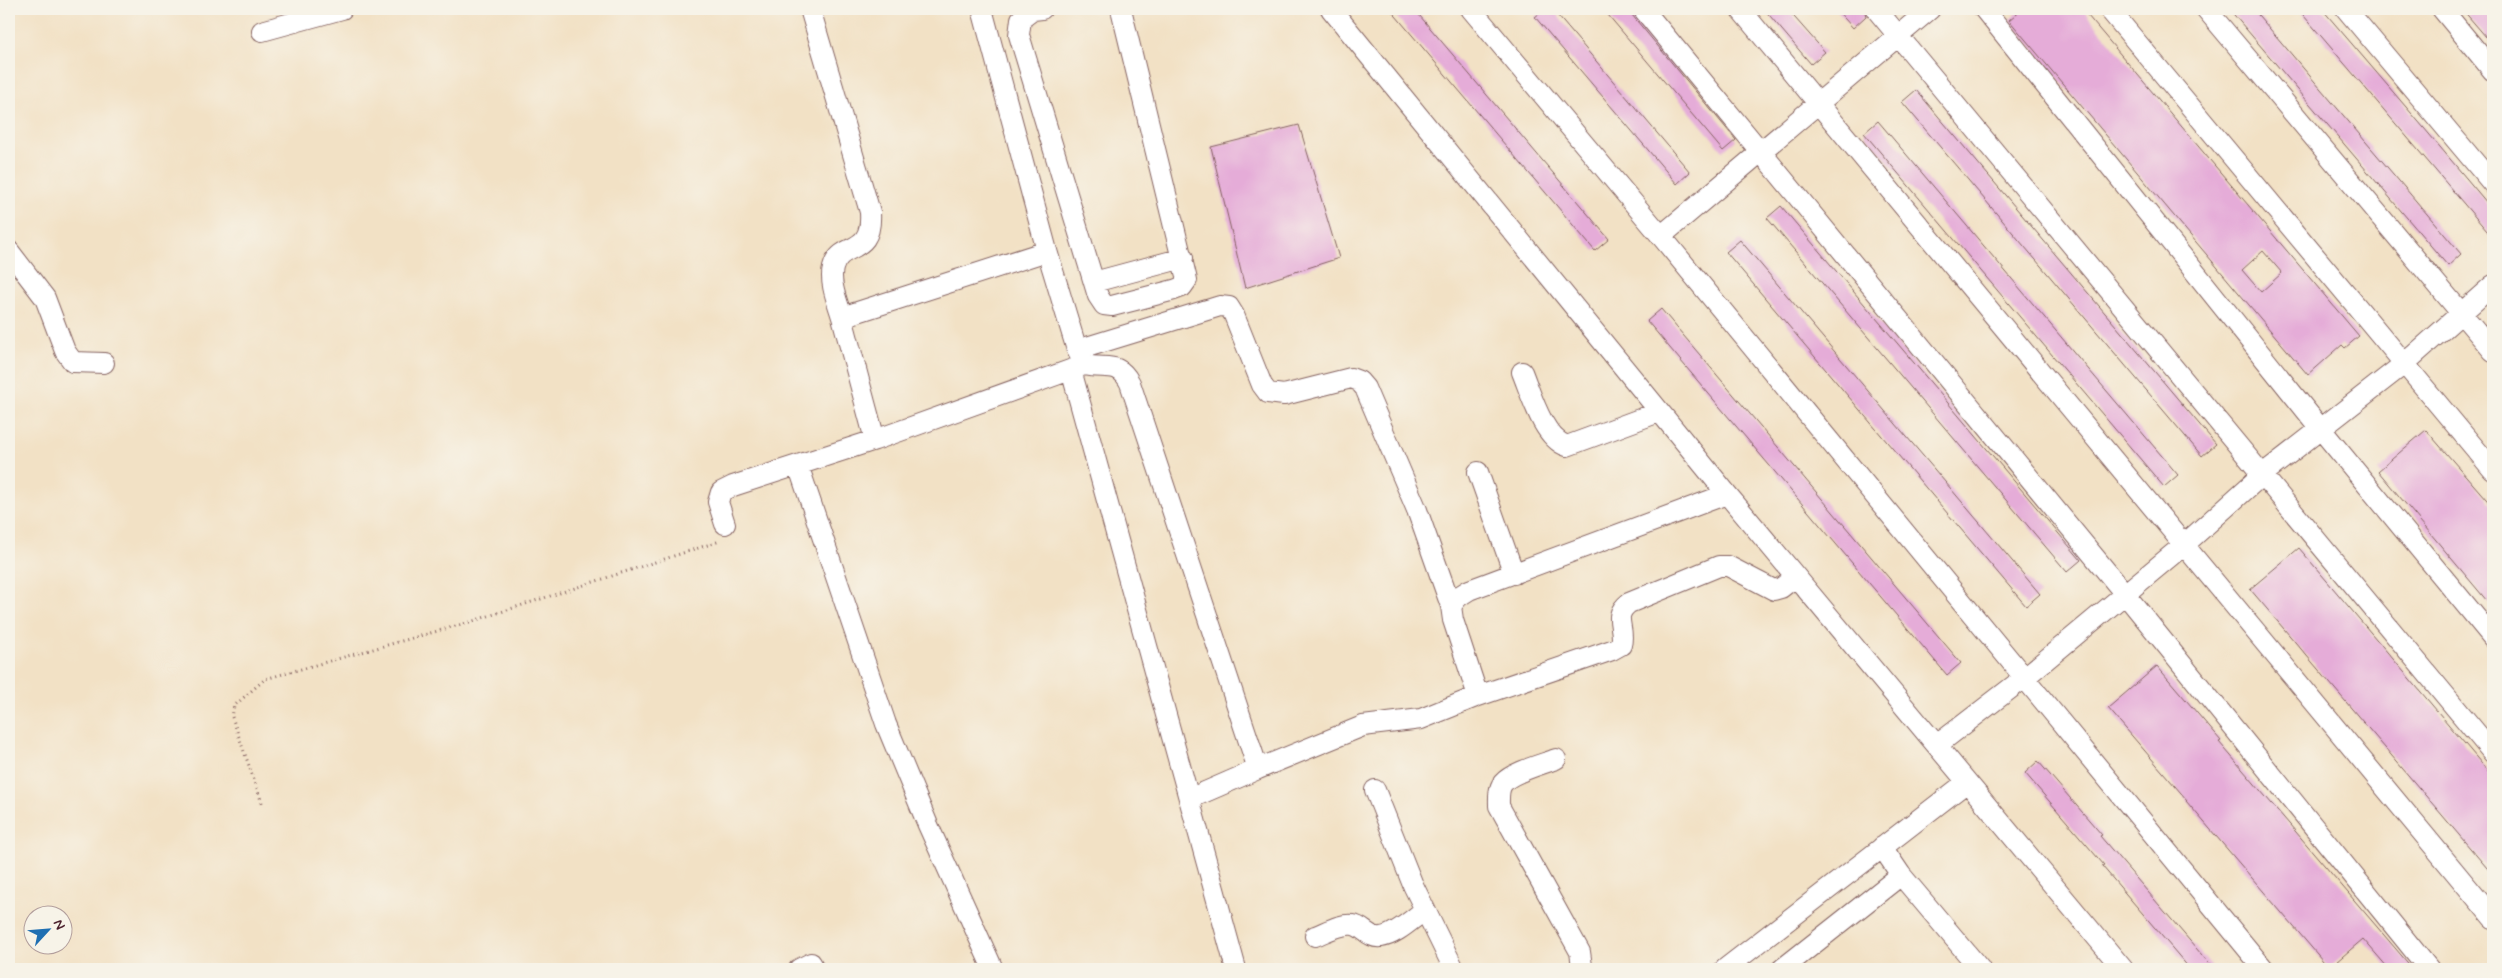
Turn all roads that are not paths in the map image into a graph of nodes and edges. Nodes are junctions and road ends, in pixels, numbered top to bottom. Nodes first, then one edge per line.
1 (342, 9) edge
2 (810, 9) edge
3 (982, 9) edge
4 (1042, 9) edge
5 (1121, 9) edge
6 (1331, 9) edge
7 (1471, 9) edge
8 (1643, 9) edge
9 (1740, 9) edge
10 (1876, 9) edge
11 (1930, 9) edge
12 (1984, 9) edge
13 (2108, 9) edge
14 (2206, 9) edge
15 (2442, 9) edge
16 (2355, 12) edge
17 (262, 31) dead end
18 (1898, 35) junction
19 (2493, 70) edge
20 (1819, 104) junction
21 (1763, 152) junction
22 (2493, 184) edge
23 (1661, 236) junction
24 (9, 251) edge
25 (1047, 252) junction
26 (1182, 258) junction
27 (1094, 282) junction
28 (2493, 285) edge
29 (2461, 313) junction
30 (842, 317) junction
31 (2493, 350) edge
32 (1077, 362) junction
33 (104, 363) dead end
34 (2404, 364) junction
35 (1522, 372) dead end
36 (1659, 412) junction
37 (2320, 428) junction
38 (875, 440) junction
39 (798, 465) junction
40 (2493, 470) edge
41 (1478, 472) dead end
42 (2263, 474) junction
43 (1727, 494) junction
44 (726, 524) road end
45 (2185, 544) junction
46 (1514, 574) junction
47 (1795, 577) junction
48 (2125, 594) junction
49 (1451, 606) junction
50 (2493, 638) edge
51 (2024, 678) junction
52 (1478, 696) junction
53 (1937, 745) junction
54 (2493, 753) edge
55 (1556, 759) dead end
56 (1258, 769) junction
57 (1967, 782) junction
58 (1375, 790) dead end
59 (1189, 799) junction
60 (1882, 847) junction
61 (1901, 874) junction
62 (1425, 910) junction
63 (2493, 918) edge
64 (1315, 936) dead end
65 (1977, 968) edge
66 (799, 969) edge
67 (814, 969) edge
68 (993, 969) edge
69 (1236, 969) edge
70 (1454, 969) edge
71 (1580, 969) edge
72 (1725, 969) edge
73 (1782, 969) edge
74 (2123, 969) edge
75 (2264, 969) edge
76 (2429, 969) edge

1 - 17 street
2 - 30 street
3 - 25 street
4 - 27 street
5 - 26 street
6 - 36 street
7 - 23 street
8 - 21 street
9 - 20 street
10 - 18 street
11 - 18 street
12 - 37 street
13 - 34 street
14 - 29 street
15 - 19 street
16 - 22 street
18 - 20 street
18 - 42 street
20 - 21 street
20 - 45 street
21 - 23 street
21 - 48 street
23 - 51 street
24 - 33 street
25 - 30 street
25 - 32 street
26 - 27 street
26 - 27 street
28 - 29 street
29 - 31 street
29 - 34 street
30 - 38 street
32 - 38 street
32 - 49 street
32 - 56 street
32 - 59 street
34 - 37 street
34 - 40 street
35 - 36 street
36 - 43 street
37 - 42 street
37 - 50 street
38 - 39 street
39 - 44 street
39 - 68 street
41 - 46 street
42 - 45 street
42 - 54 street
43 - 46 street
43 - 47 street
45 - 48 street
45 - 63 street
46 - 49 street
47 - 52 street
47 - 53 street
48 - 51 street
48 - 76 street
49 - 52 street
51 - 53 street
51 - 75 street
52 - 56 street
53 - 57 street
55 - 71 street
56 - 59 street
57 - 60 street
57 - 74 street
58 - 62 street
59 - 69 street
60 - 61 street
60 - 72 street
61 - 65 street
61 - 73 street
62 - 64 street
62 - 70 street
66 - 67 street

